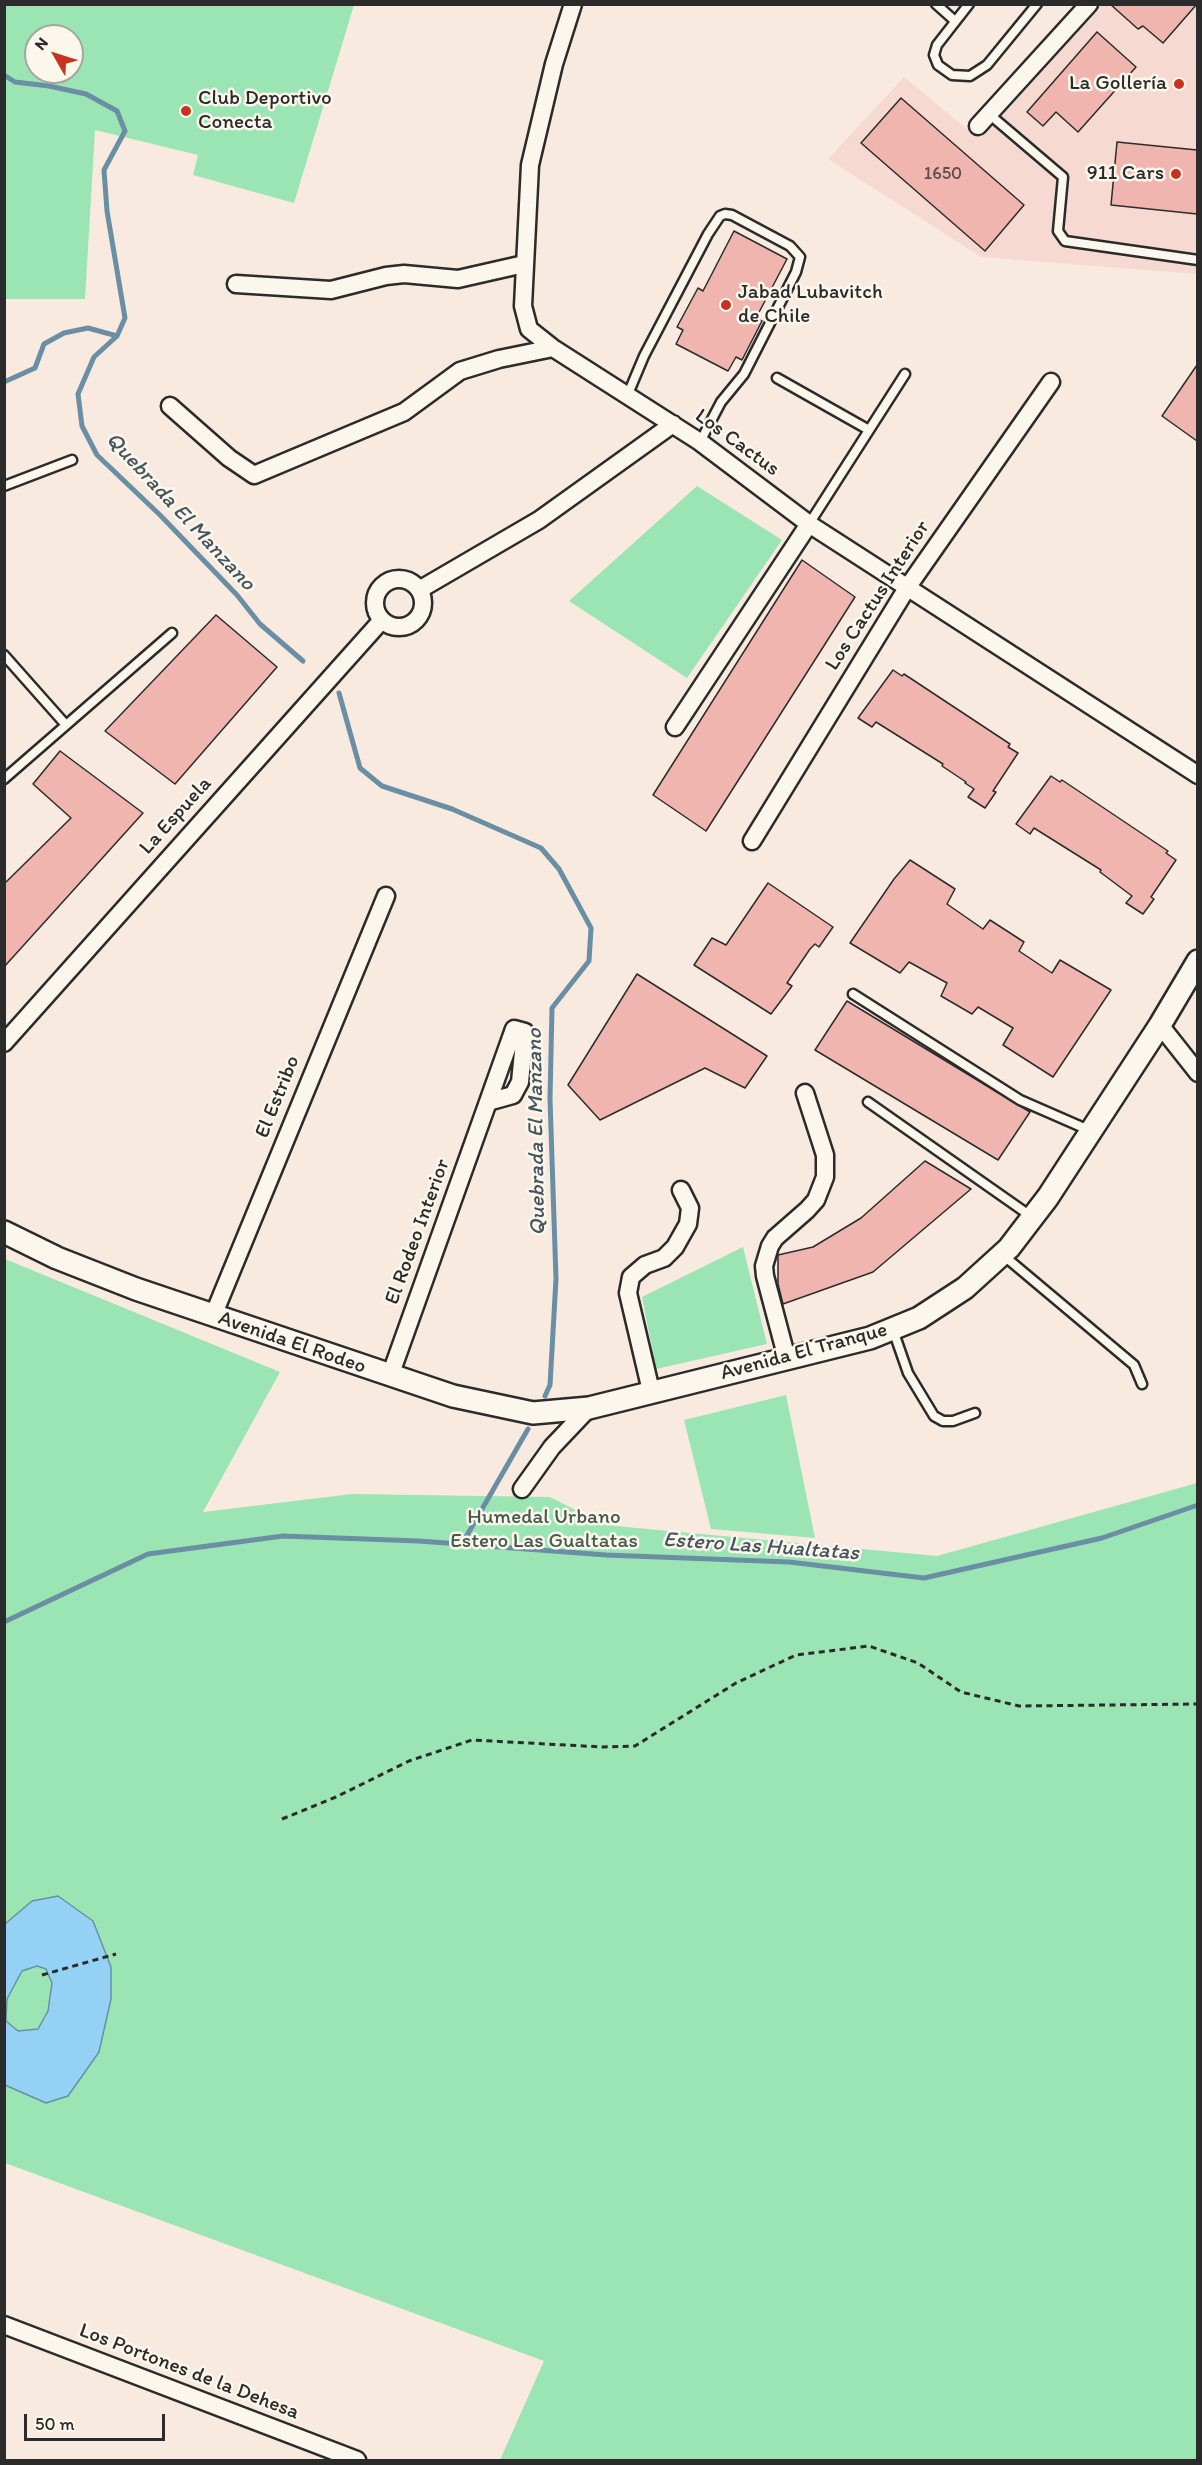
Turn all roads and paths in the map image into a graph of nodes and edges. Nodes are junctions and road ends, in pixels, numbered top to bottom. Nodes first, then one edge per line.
1 (573, 4) edge
2 (936, 4) edge
3 (969, 4) edge
4 (1037, 4) edge
5 (1089, 4) edge
6 (955, 21) junction
7 (984, 120) joint
8 (1197, 260) edge
9 (524, 264) junction
10 (236, 284) dead end
11 (553, 348) junction
12 (905, 374) dead end
13 (777, 378) dead end
14 (1052, 382) dead end
15 (628, 394) junction
16 (170, 406) dead end
17 (673, 424) junction
18 (869, 430) junction
19 (700, 442) junction
20 (72, 460) dead end
21 (4, 486) edge
22 (809, 524) junction
23 (907, 588) junction
24 (419, 590) junction
25 (382, 620) junction
26 (172, 633) dead end
27 (4, 655) edge
28 (66, 725) junction
29 (675, 727) dead end
30 (1197, 775) edge
31 (4, 779) edge
32 (752, 841) dead end
33 (386, 896) dead end
34 (1197, 961) edge
35 (853, 994) dead end
36 (1160, 1025) junction
37 (4, 1043) edge
38 (1197, 1073) edge
39 (805, 1093) dead end
40 (488, 1102) dead end
41 (868, 1102) dead end
42 (1092, 1131) junction
43 (681, 1190) dead end
44 (1033, 1218) junction
45 (4, 1232) edge
46 (1002, 1255) junction
47 (213, 1316) junction
48 (893, 1330) junction
49 (787, 1359) junction
50 (390, 1376) junction
51 (1142, 1384) dead end
52 (651, 1391) junction
53 (590, 1408) junction
54 (975, 1413) dead end
55 (522, 1489) dead end
56 (1197, 1704) edge
57 (282, 1820) dead end
58 (116, 1954) dead end
59 (42, 1975) dead end
60 (4, 2325) edge
61 (357, 2460) edge

1 - 9 street, Los Cactus
2 - 6 lane
3 - 6 lane
4 - 6 lane
5 - 7 street
7 - 8 lane
9 - 10 street
9 - 11 street, Los Cactus
11 - 15 street, Los Cactus
11 - 16 street
12 - 18 lane
13 - 18 lane
14 - 23 street, Los Cactus Interior
15 - 17 street, Los Cactus
15 - 19 lane
17 - 19 street, Los Cactus
17 - 24 street
18 - 22 lane
19 - 22 street, Los Cactus
20 - 21 lane
22 - 23 street, Los Cactus
22 - 29 street
23 - 30 street, Los Cactus
23 - 32 street, Los Cactus Interior
24 - 25 street
24 - 25 street
25 - 37 street, La Espuela
26 - 28 lane
27 - 28 lane
28 - 31 lane
33 - 47 street, El Estribo
34 - 36 street, Avenida El Tranque
35 - 42 lane
36 - 38 street
36 - 42 street, Avenida El Tranque
39 - 49 street
40 - 50 street, El Rodeo Interior
41 - 44 lane
42 - 44 street, Avenida El Tranque
43 - 52 street
44 - 46 street, Avenida El Tranque
45 - 47 street, Avenida El Rodeo
46 - 48 street, Avenida El Tranque
46 - 51 lane
47 - 50 street, Avenida El Rodeo
48 - 49 street, Avenida El Tranque
48 - 54 lane
49 - 52 street, Avenida El Tranque
50 - 53 street, Avenida El Rodeo
52 - 53 street, Avenida El Tranque
53 - 55 street
56 - 57 path
58 - 59 path
60 - 61 street, Los Portones de la Dehesa

